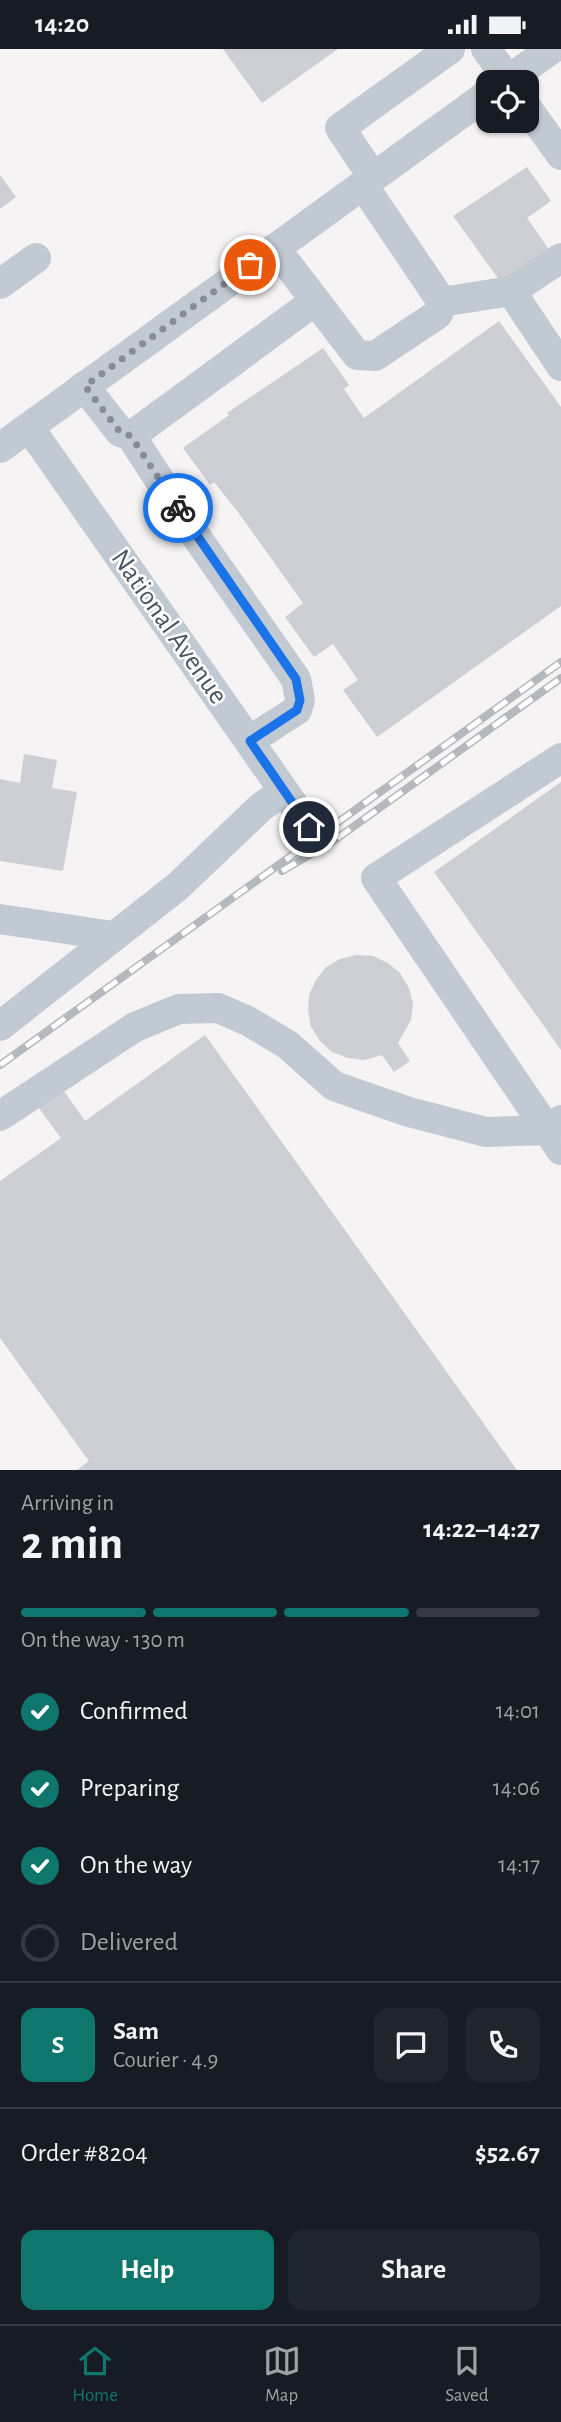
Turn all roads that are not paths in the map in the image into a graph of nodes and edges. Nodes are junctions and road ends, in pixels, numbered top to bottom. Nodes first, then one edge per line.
1 (450, 49) edge
2 (486, 49) edge
3 (552, 49) edge
4 (496, 70) edge
5 (523, 70) edge
6 (476, 104) edge
7 (539, 125) edge
8 (561, 155) edge
9 (368, 181) junction
10 (275, 248) junction
11 (36, 258) dead end
12 (561, 258) edge
13 (0, 284) edge
14 (511, 291) junction
15 (315, 301) junction
16 (442, 302) junction
17 (561, 366) edge
18 (85, 386) junction
19 (29, 426) junction
20 (131, 436) junction
21 (0, 448) edge
22 (250, 741) junction
23 (561, 758) edge
24 (284, 791) junction
25 (309, 827) dead end
26 (0, 919) edge
27 (113, 936) junction
28 (0, 1026) edge
29 (0, 1116) edge
30 (556, 1133) edge

1 - 9 street
2 - 4 street
3 - 5 street
6 - 9 street
7 - 8 street
9 - 10 street
9 - 16 street
10 - 15 street
10 - 18 street
11 - 13 street
12 - 14 street
14 - 16 street
14 - 17 street
15 - 16 street
15 - 20 street
18 - 19 street
18 - 20 street
19 - 21 street
19 - 22 street, National Avenue
20 - 22 street
22 - 24 street, National Avenue
23 - 30 street
24 - 25 street, National Avenue
24 - 27 street
26 - 27 street
27 - 28 street
29 - 30 street

